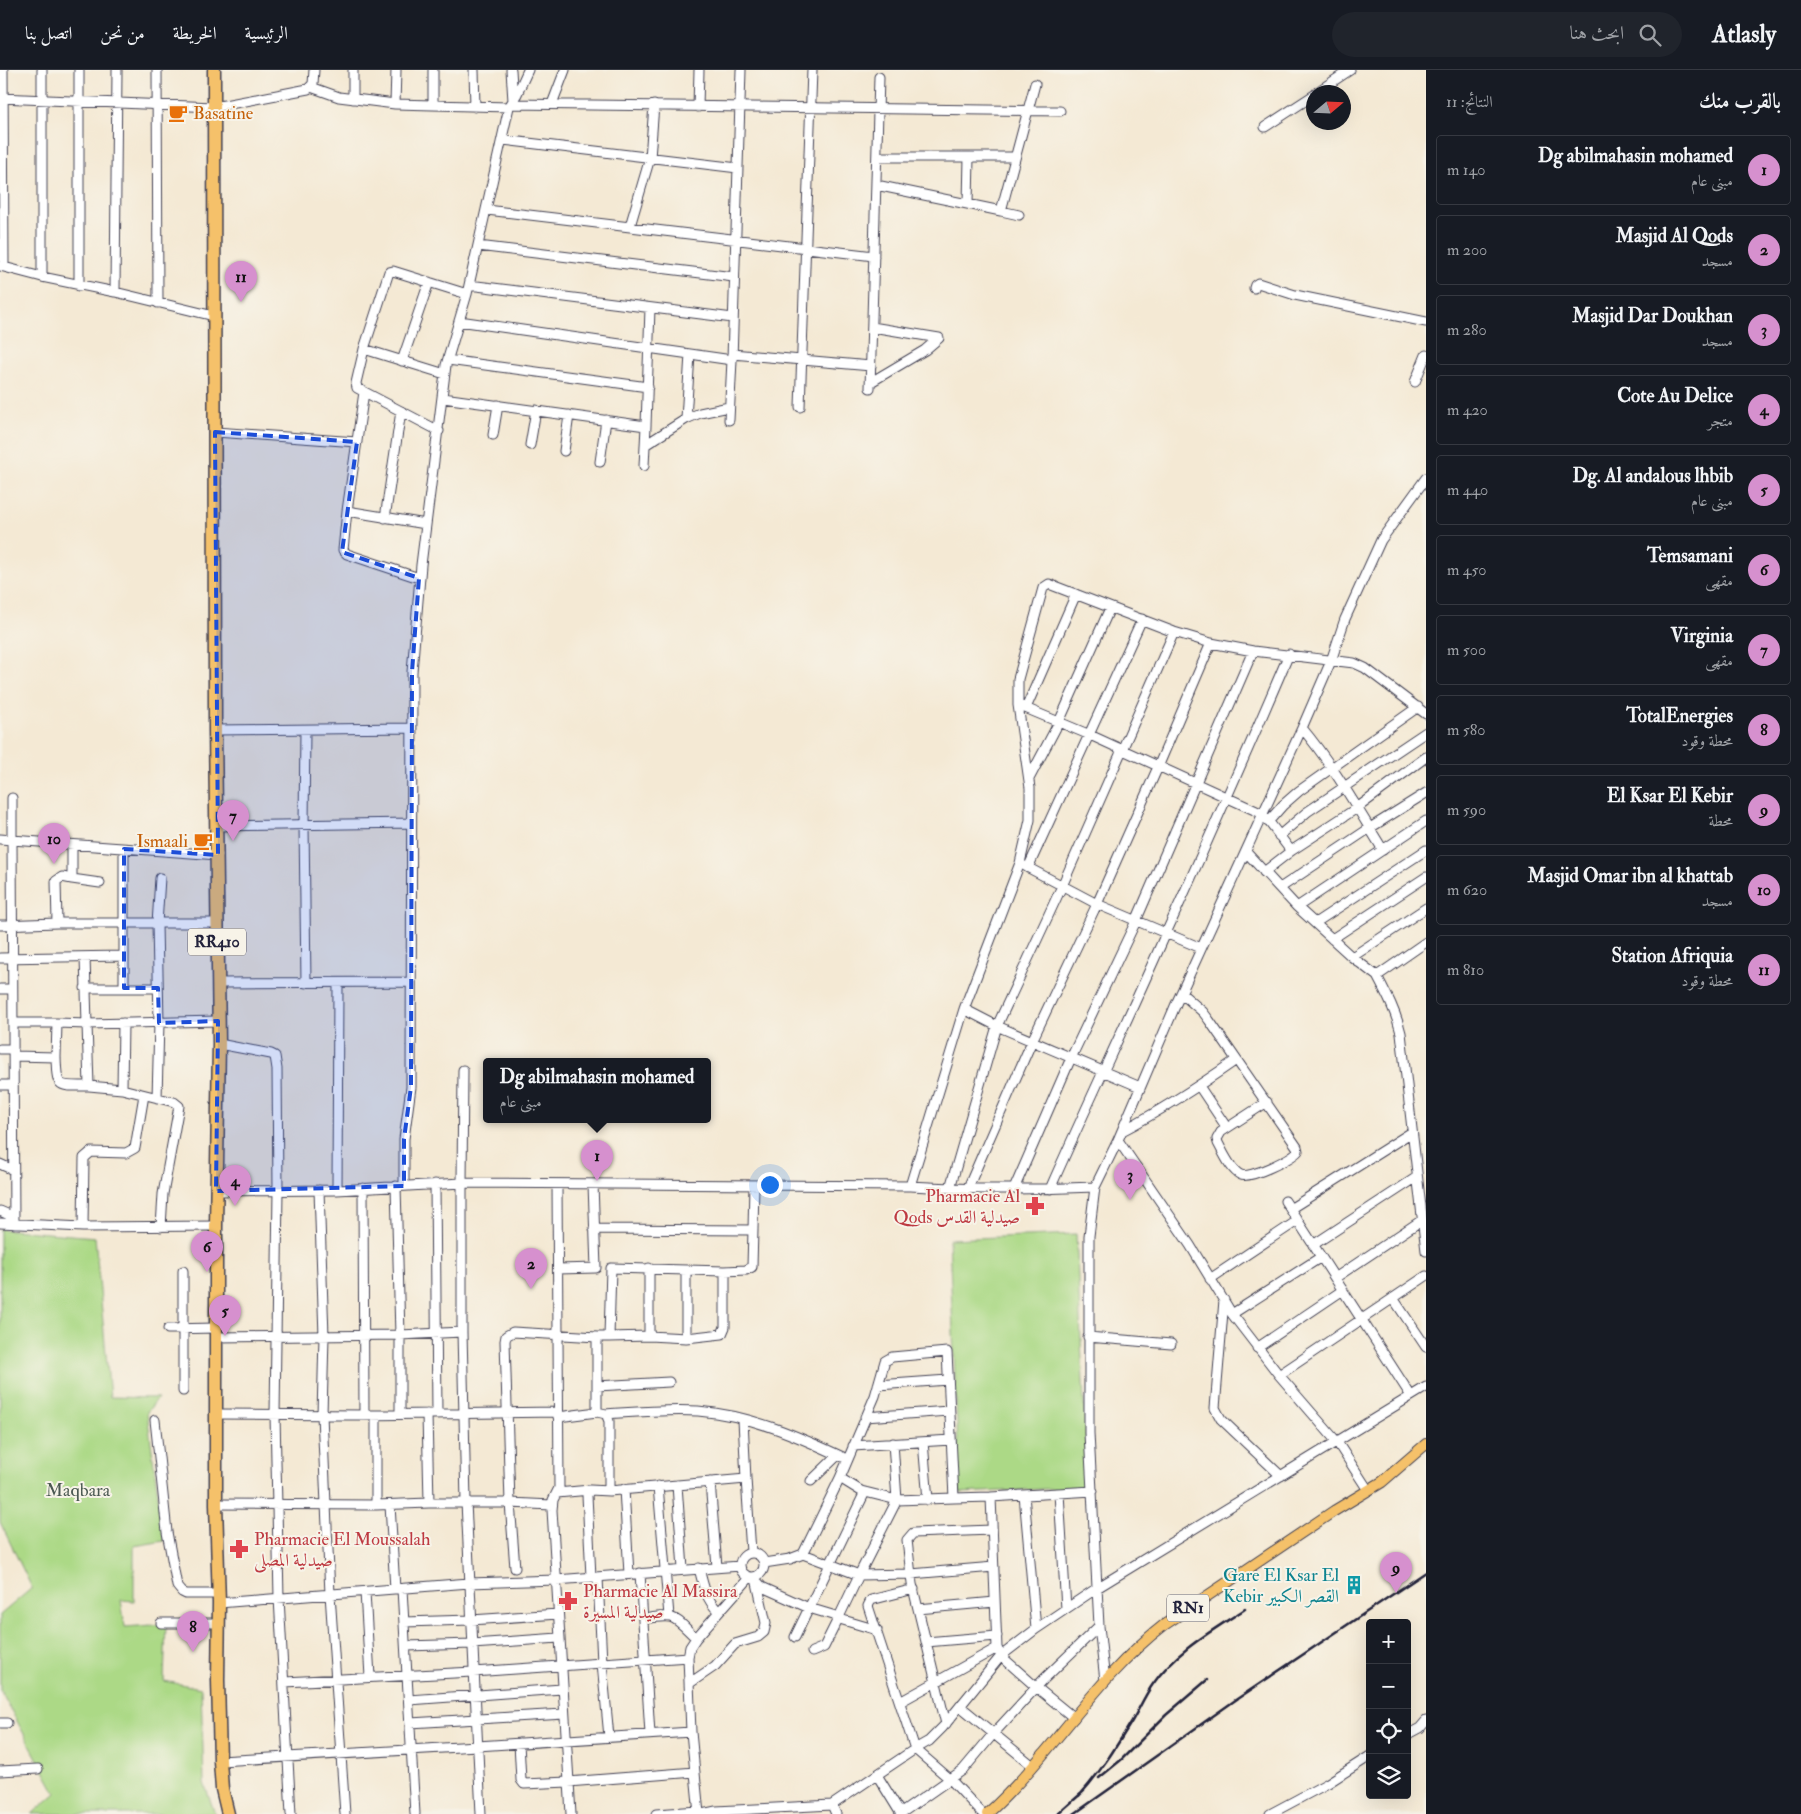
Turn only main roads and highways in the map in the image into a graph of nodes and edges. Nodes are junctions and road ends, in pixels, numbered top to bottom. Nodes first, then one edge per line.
1 (214, 70) edge
2 (1426, 1444) edge
3 (228, 1814) edge
4 (987, 1814) edge

1 - 3 highway, RR410
2 - 4 main road, RN1

